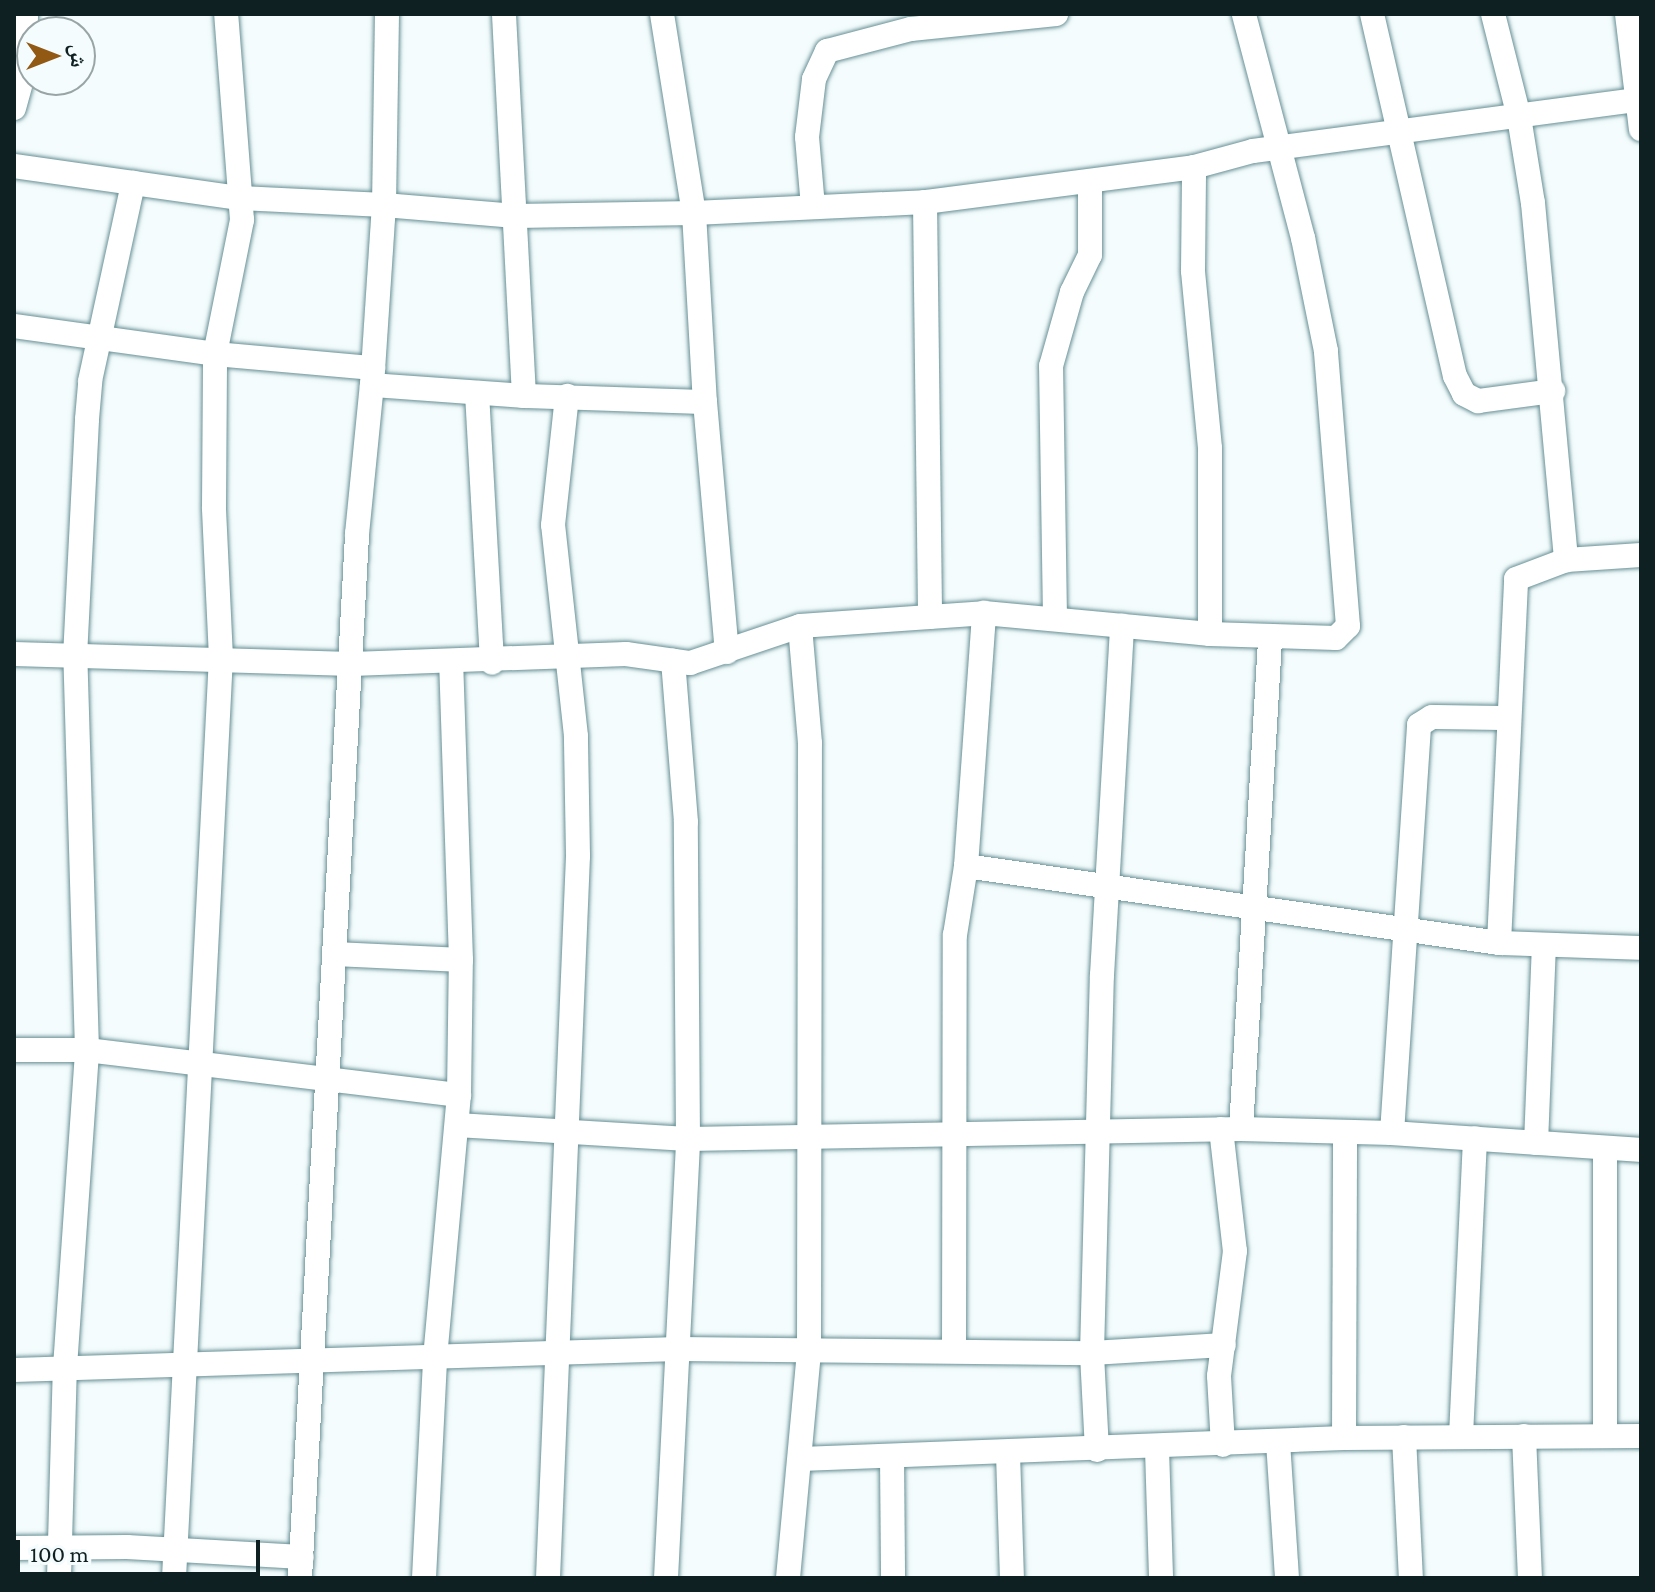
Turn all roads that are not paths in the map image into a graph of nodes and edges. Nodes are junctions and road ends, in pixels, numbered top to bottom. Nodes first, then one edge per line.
1 (26, 14) edge
2 (226, 14) edge
3 (387, 14) edge
4 (504, 14) edge
5 (662, 14) edge
6 (1056, 14) edge
7 (1244, 14) edge
8 (1372, 14) edge
9 (1493, 14) edge
10 (1627, 14) edge
11 (1029, 16) edge
12 (910, 22) edge
13 (1639, 100) edge
14 (14, 108) edge
15 (1519, 117) junction
16 (1641, 129) edge
17 (1402, 131) junction
18 (1279, 148) junction
19 (14, 166) edge
20 (1194, 167) junction
21 (1090, 181) junction
22 (133, 183) junction
23 (240, 198) junction
24 (925, 202) junction
25 (384, 205) junction
26 (813, 207) junction
27 (694, 213) junction
28 (516, 216) junction
29 (14, 326) edge
30 (99, 338) junction
31 (215, 354) junction
32 (373, 376) junction
33 (1553, 391) junction
34 (477, 393) junction
35 (524, 396) junction
36 (567, 396) junction
37 (705, 402) junction
38 (1641, 555) edge
39 (1566, 560) junction
40 (984, 613) junction
41 (930, 617) junction
42 (1055, 618) junction
43 (800, 626) junction
44 (1122, 626) junction
45 (1210, 634) junction
46 (1270, 638) junction
47 (727, 652) junction
48 (14, 654) edge
49 (75, 657) junction
50 (221, 658) junction
51 (570, 659) junction
52 (673, 661) junction
53 (451, 663) junction
54 (492, 663) junction
55 (352, 664) junction
56 (1506, 718) junction
57 (966, 866) junction
58 (1107, 887) junction
59 (1257, 904) junction
60 (1407, 931) junction
61 (1499, 943) junction
62 (1544, 947) junction
63 (1641, 948) edge
64 (336, 954) junction
65 (461, 960) junction
66 (14, 1050) edge
67 (87, 1050) junction
68 (202, 1064) junction
69 (330, 1080) junction
70 (459, 1095) junction
71 (457, 1125) junction
72 (1231, 1129) junction
73 (563, 1131) junction
74 (1098, 1131) junction
75 (1345, 1132) junction
76 (1392, 1133) junction
77 (953, 1134) junction
78 (808, 1137) junction
79 (1475, 1138) junction
80 (688, 1139) junction
81 (1536, 1143) junction
82 (1605, 1148) junction
83 (1641, 1150) edge
84 (1224, 1345) junction
85 (678, 1349) junction
86 (809, 1350) junction
87 (954, 1350) junction
88 (1092, 1353) junction
89 (556, 1357) junction
90 (435, 1358) junction
91 (312, 1360) junction
92 (186, 1366) junction
93 (65, 1367) junction
94 (14, 1370) edge
95 (1605, 1435) junction
96 (1461, 1436) junction
97 (1524, 1436) junction
98 (1641, 1436) edge
99 (1404, 1437) junction
100 (1344, 1438) junction
101 (1278, 1442) junction
102 (1223, 1445) junction
103 (1157, 1449) junction
104 (1097, 1450) junction
105 (1008, 1453) junction
106 (892, 1457) junction
107 (801, 1459) junction
108 (58, 1546) junction
109 (14, 1548) edge
110 (176, 1549) junction
111 (301, 1567) edge
112 (59, 1578) edge
113 (174, 1578) edge
114 (424, 1578) edge
115 (548, 1578) edge
116 (666, 1578) edge
117 (788, 1578) edge
118 (893, 1578) edge
119 (1012, 1578) edge
120 (1161, 1578) edge
121 (1287, 1578) edge
122 (1411, 1578) edge
123 (1530, 1578) edge

1 - 14 street
2 - 23 street
3 - 25 street
4 - 28 street
5 - 27 street
6 - 11 street
7 - 18 street
8 - 17 street
9 - 15 street
10 - 13 street
11 - 12 street
12 - 26 street
13 - 15 street
13 - 16 street
15 - 17 street
15 - 33 street
17 - 18 street
17 - 33 street
18 - 20 street
18 - 46 street
19 - 22 street
20 - 21 street
20 - 45 street
21 - 24 street
21 - 42 street
22 - 23 street
22 - 30 street
23 - 25 street
23 - 31 street
24 - 26 street
24 - 41 street
25 - 28 street
25 - 32 street
26 - 27 street
27 - 28 street
27 - 37 street
28 - 35 street
29 - 30 street
30 - 31 street
30 - 49 street
31 - 32 street
31 - 50 street
32 - 34 street
32 - 55 street
33 - 39 street
34 - 35 street
34 - 54 street
35 - 36 street
36 - 37 street
36 - 51 street
37 - 47 street
38 - 39 street
39 - 56 street
40 - 41 street
40 - 42 street
40 - 57 street
41 - 43 street
42 - 44 street
43 - 47 street
43 - 78 street
44 - 45 street
44 - 58 street
45 - 46 street
46 - 59 street
47 - 52 street
48 - 49 street
49 - 50 street
49 - 67 street
50 - 55 street
50 - 68 street
51 - 52 street
51 - 54 street
51 - 73 street
52 - 80 street
53 - 54 street
53 - 55 street
53 - 65 street
55 - 64 street
56 - 60 street
56 - 61 street
57 - 58 street
57 - 77 street
58 - 59 street
58 - 74 street
59 - 60 street
59 - 72 street
60 - 61 street
60 - 76 street
61 - 62 street
62 - 63 street
62 - 81 street
64 - 65 street
64 - 69 street
65 - 70 street
66 - 67 street
67 - 68 street
67 - 93 street
68 - 69 street
68 - 92 street
69 - 70 street
69 - 91 street
70 - 71 street
71 - 73 street
71 - 90 street
72 - 74 street
72 - 75 street
72 - 84 street
73 - 80 street
73 - 89 street
74 - 77 street
74 - 88 street
75 - 76 street
75 - 100 street
76 - 79 street
77 - 78 street
77 - 87 street
78 - 80 street
78 - 86 street
79 - 81 street
79 - 96 street
80 - 85 street
81 - 82 street
82 - 83 street
82 - 95 street
84 - 88 street
84 - 102 street
85 - 86 street
85 - 89 street
85 - 116 street
86 - 87 street
86 - 107 street
87 - 88 street
88 - 104 street
89 - 90 street
89 - 115 street
90 - 91 street
90 - 114 street
91 - 92 street
91 - 111 street
92 - 93 street
92 - 110 street
93 - 94 street
93 - 108 street
95 - 97 street
95 - 98 street
96 - 97 street
96 - 99 street
97 - 123 street
99 - 100 street
99 - 122 street
100 - 101 street
101 - 102 street
101 - 121 street
102 - 103 street
103 - 104 street
103 - 120 street
104 - 105 street
105 - 106 street
105 - 119 street
106 - 107 street
106 - 118 street
107 - 117 street
108 - 109 street
108 - 110 street
108 - 112 street
110 - 111 street
110 - 113 street

